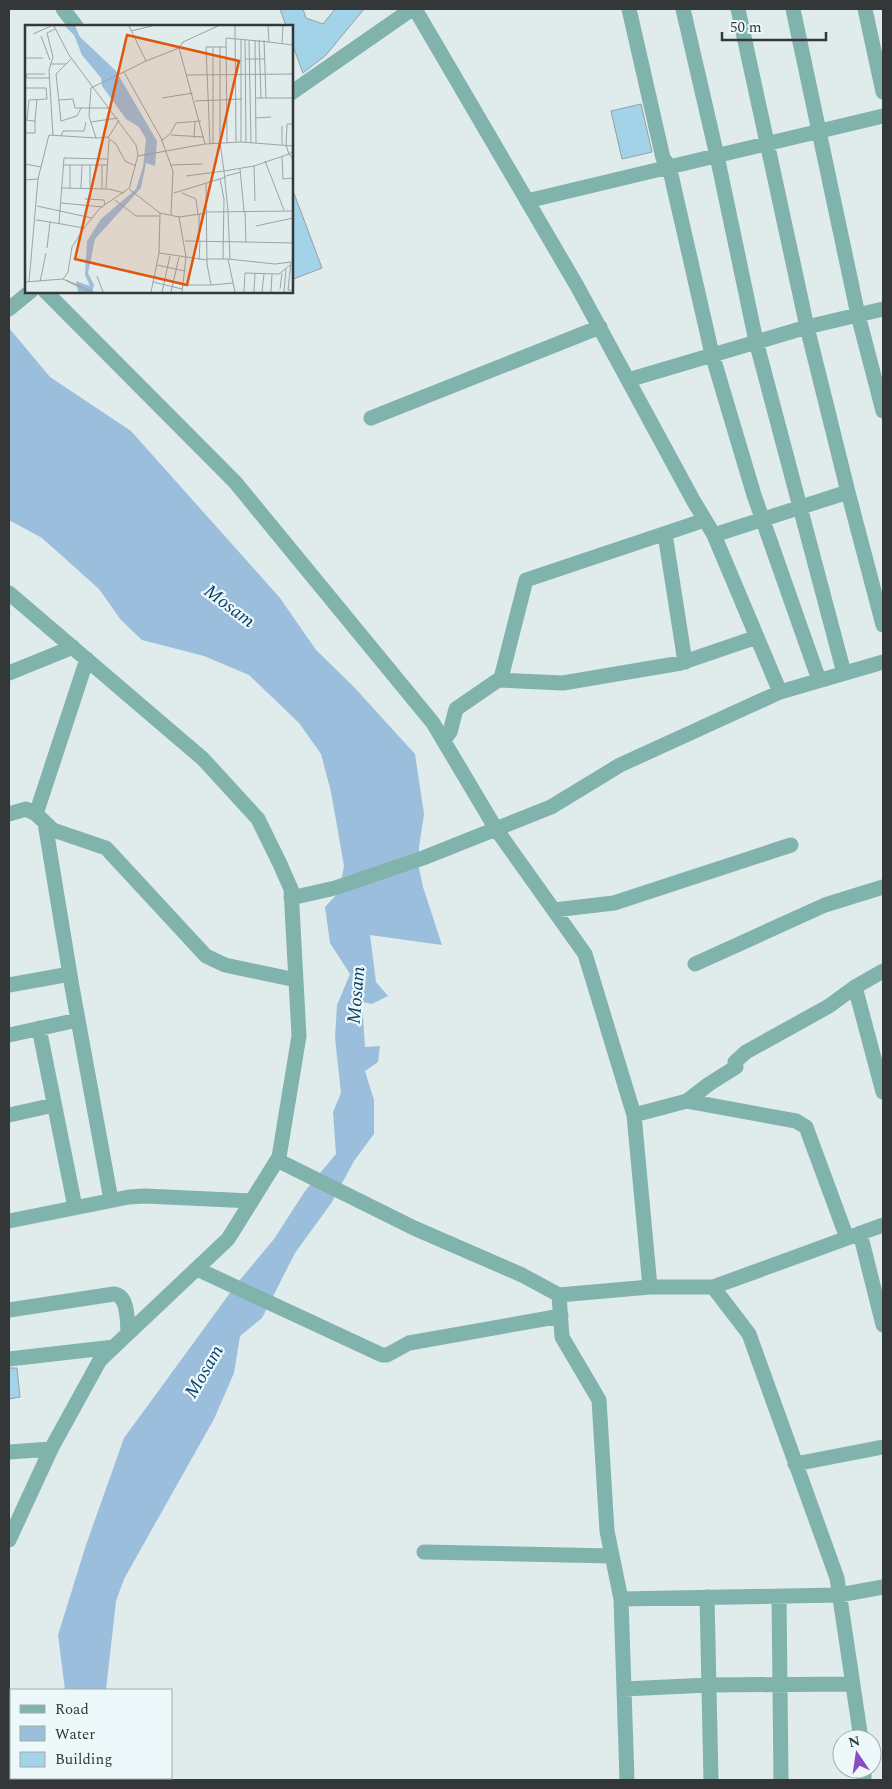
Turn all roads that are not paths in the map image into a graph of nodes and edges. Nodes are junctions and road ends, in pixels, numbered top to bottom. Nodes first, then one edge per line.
1 (62, 9) edge
2 (413, 9) edge
3 (629, 9) edge
4 (683, 9) edge
5 (738, 9) edge
6 (793, 9) edge
7 (865, 9) edge
8 (75, 25) edge
9 (292, 92) edge
10 (883, 92) edge
11 (883, 116) edge
12 (820, 131) junction
13 (767, 144) junction
14 (717, 156) junction
15 (669, 166) junction
16 (528, 201) junction
17 (47, 292) edge
18 (29, 293) edge
19 (9, 309) edge
20 (883, 309) edge
21 (858, 315) junction
22 (600, 327) junction
23 (807, 327) junction
24 (756, 342) junction
25 (712, 354) junction
26 (628, 380) junction
27 (883, 411) edge
28 (371, 418) dead end
29 (848, 492) junction
30 (800, 507) junction
31 (762, 518) junction
32 (705, 520) junction
33 (665, 534) junction
34 (714, 535) junction
35 (9, 593) edge
36 (883, 625) edge
37 (757, 637) junction
38 (74, 647) junction
39 (87, 659) junction
40 (685, 662) junction
41 (883, 662) edge
42 (9, 673) edge
43 (844, 673) junction
44 (498, 680) junction
45 (819, 680) junction
46 (780, 692) junction
47 (444, 740) junction
48 (9, 814) edge
49 (41, 819) junction
50 (496, 829) junction
51 (791, 845) dead end
52 (883, 886) edge
53 (291, 898) junction
54 (554, 910) junction
55 (695, 964) dead end
56 (883, 971) edge
57 (70, 974) junction
58 (296, 980) junction
59 (9, 985) edge
60 (855, 987) junction
61 (78, 1020) junction
62 (39, 1028) junction
63 (9, 1035) edge
64 (883, 1092) edge
65 (686, 1101) junction
66 (54, 1105) junction
67 (9, 1115) edge
68 (634, 1115) junction
69 (280, 1160) junction
70 (112, 1200) junction
71 (252, 1201) junction
72 (75, 1207) junction
73 (9, 1221) edge
74 (883, 1224) edge
75 (853, 1236) junction
76 (197, 1269) junction
77 (650, 1287) junction
78 (714, 1287) junction
79 (559, 1295) junction
80 (9, 1310) edge
81 (561, 1316) junction
82 (883, 1325) edge
83 (128, 1333) junction
84 (114, 1346) junction
85 (9, 1359) edge
86 (883, 1447) edge
87 (50, 1449) junction
88 (9, 1452) edge
89 (796, 1464) junction
90 (9, 1537) edge
91 (424, 1552) dead end
92 (612, 1556) junction
93 (883, 1587) edge
94 (839, 1595) junction
95 (779, 1596) junction
96 (707, 1597) junction
97 (621, 1599) junction
98 (780, 1684) junction
99 (853, 1684) junction
100 (709, 1685) junction
101 (624, 1689) junction
102 (860, 1729) edge
103 (627, 1780) edge
104 (711, 1780) edge
105 (781, 1780) edge

1 - 8 street
2 - 9 street
2 - 16 street
3 - 15 street
4 - 14 street
5 - 13 street
6 - 12 street
7 - 10 street
11 - 12 street
12 - 13 street
12 - 21 street
13 - 14 street
13 - 23 street
14 - 15 street
14 - 24 street
15 - 16 street
15 - 25 street
16 - 22 street
17 - 47 street
18 - 19 street
20 - 21 street
21 - 23 street
21 - 27 street
22 - 26 street
22 - 28 street
23 - 24 street
23 - 29 street
24 - 25 street
24 - 30 street
25 - 26 street
25 - 31 street
26 - 32 street
29 - 30 street
29 - 36 street
30 - 31 street
30 - 43 street
31 - 34 street
31 - 45 street
32 - 33 street
32 - 34 street
33 - 40 street
33 - 44 street
34 - 37 street
35 - 38 street
37 - 40 street
37 - 46 street
38 - 39 street
38 - 42 street
39 - 49 street
39 - 53 street
40 - 44 street
41 - 43 street
43 - 45 street
44 - 47 street
45 - 46 street
46 - 50 street
47 - 50 street
48 - 49 street
49 - 57 street
49 - 58 street
50 - 53 street
50 - 54 street
51 - 54 street
52 - 55 street
53 - 58 street
54 - 68 street
56 - 60 street
57 - 59 street
57 - 61 street
58 - 69 street
60 - 64 street
60 - 65 street
61 - 62 street
61 - 70 street
62 - 63 street
62 - 66 street
65 - 68 street
65 - 75 street
66 - 67 street
66 - 72 street
68 - 77 street
69 - 71 street
69 - 79 street
70 - 71 street
70 - 72 street
71 - 76 street
72 - 73 street
74 - 75 street
75 - 78 street
75 - 82 street
76 - 81 street
76 - 83 street
77 - 78 street
77 - 79 street
78 - 89 street
79 - 81 street
80 - 83 street
81 - 92 street
83 - 84 street
84 - 85 street
84 - 87 street
86 - 89 street
87 - 88 street
87 - 90 street
89 - 94 street
91 - 92 street
92 - 97 street
93 - 94 street
94 - 95 street
94 - 99 street
95 - 96 street
95 - 98 street
96 - 97 street
96 - 100 street
97 - 101 street
98 - 99 street
98 - 100 street
98 - 105 street
99 - 102 street
100 - 101 street
100 - 104 street
101 - 103 street

